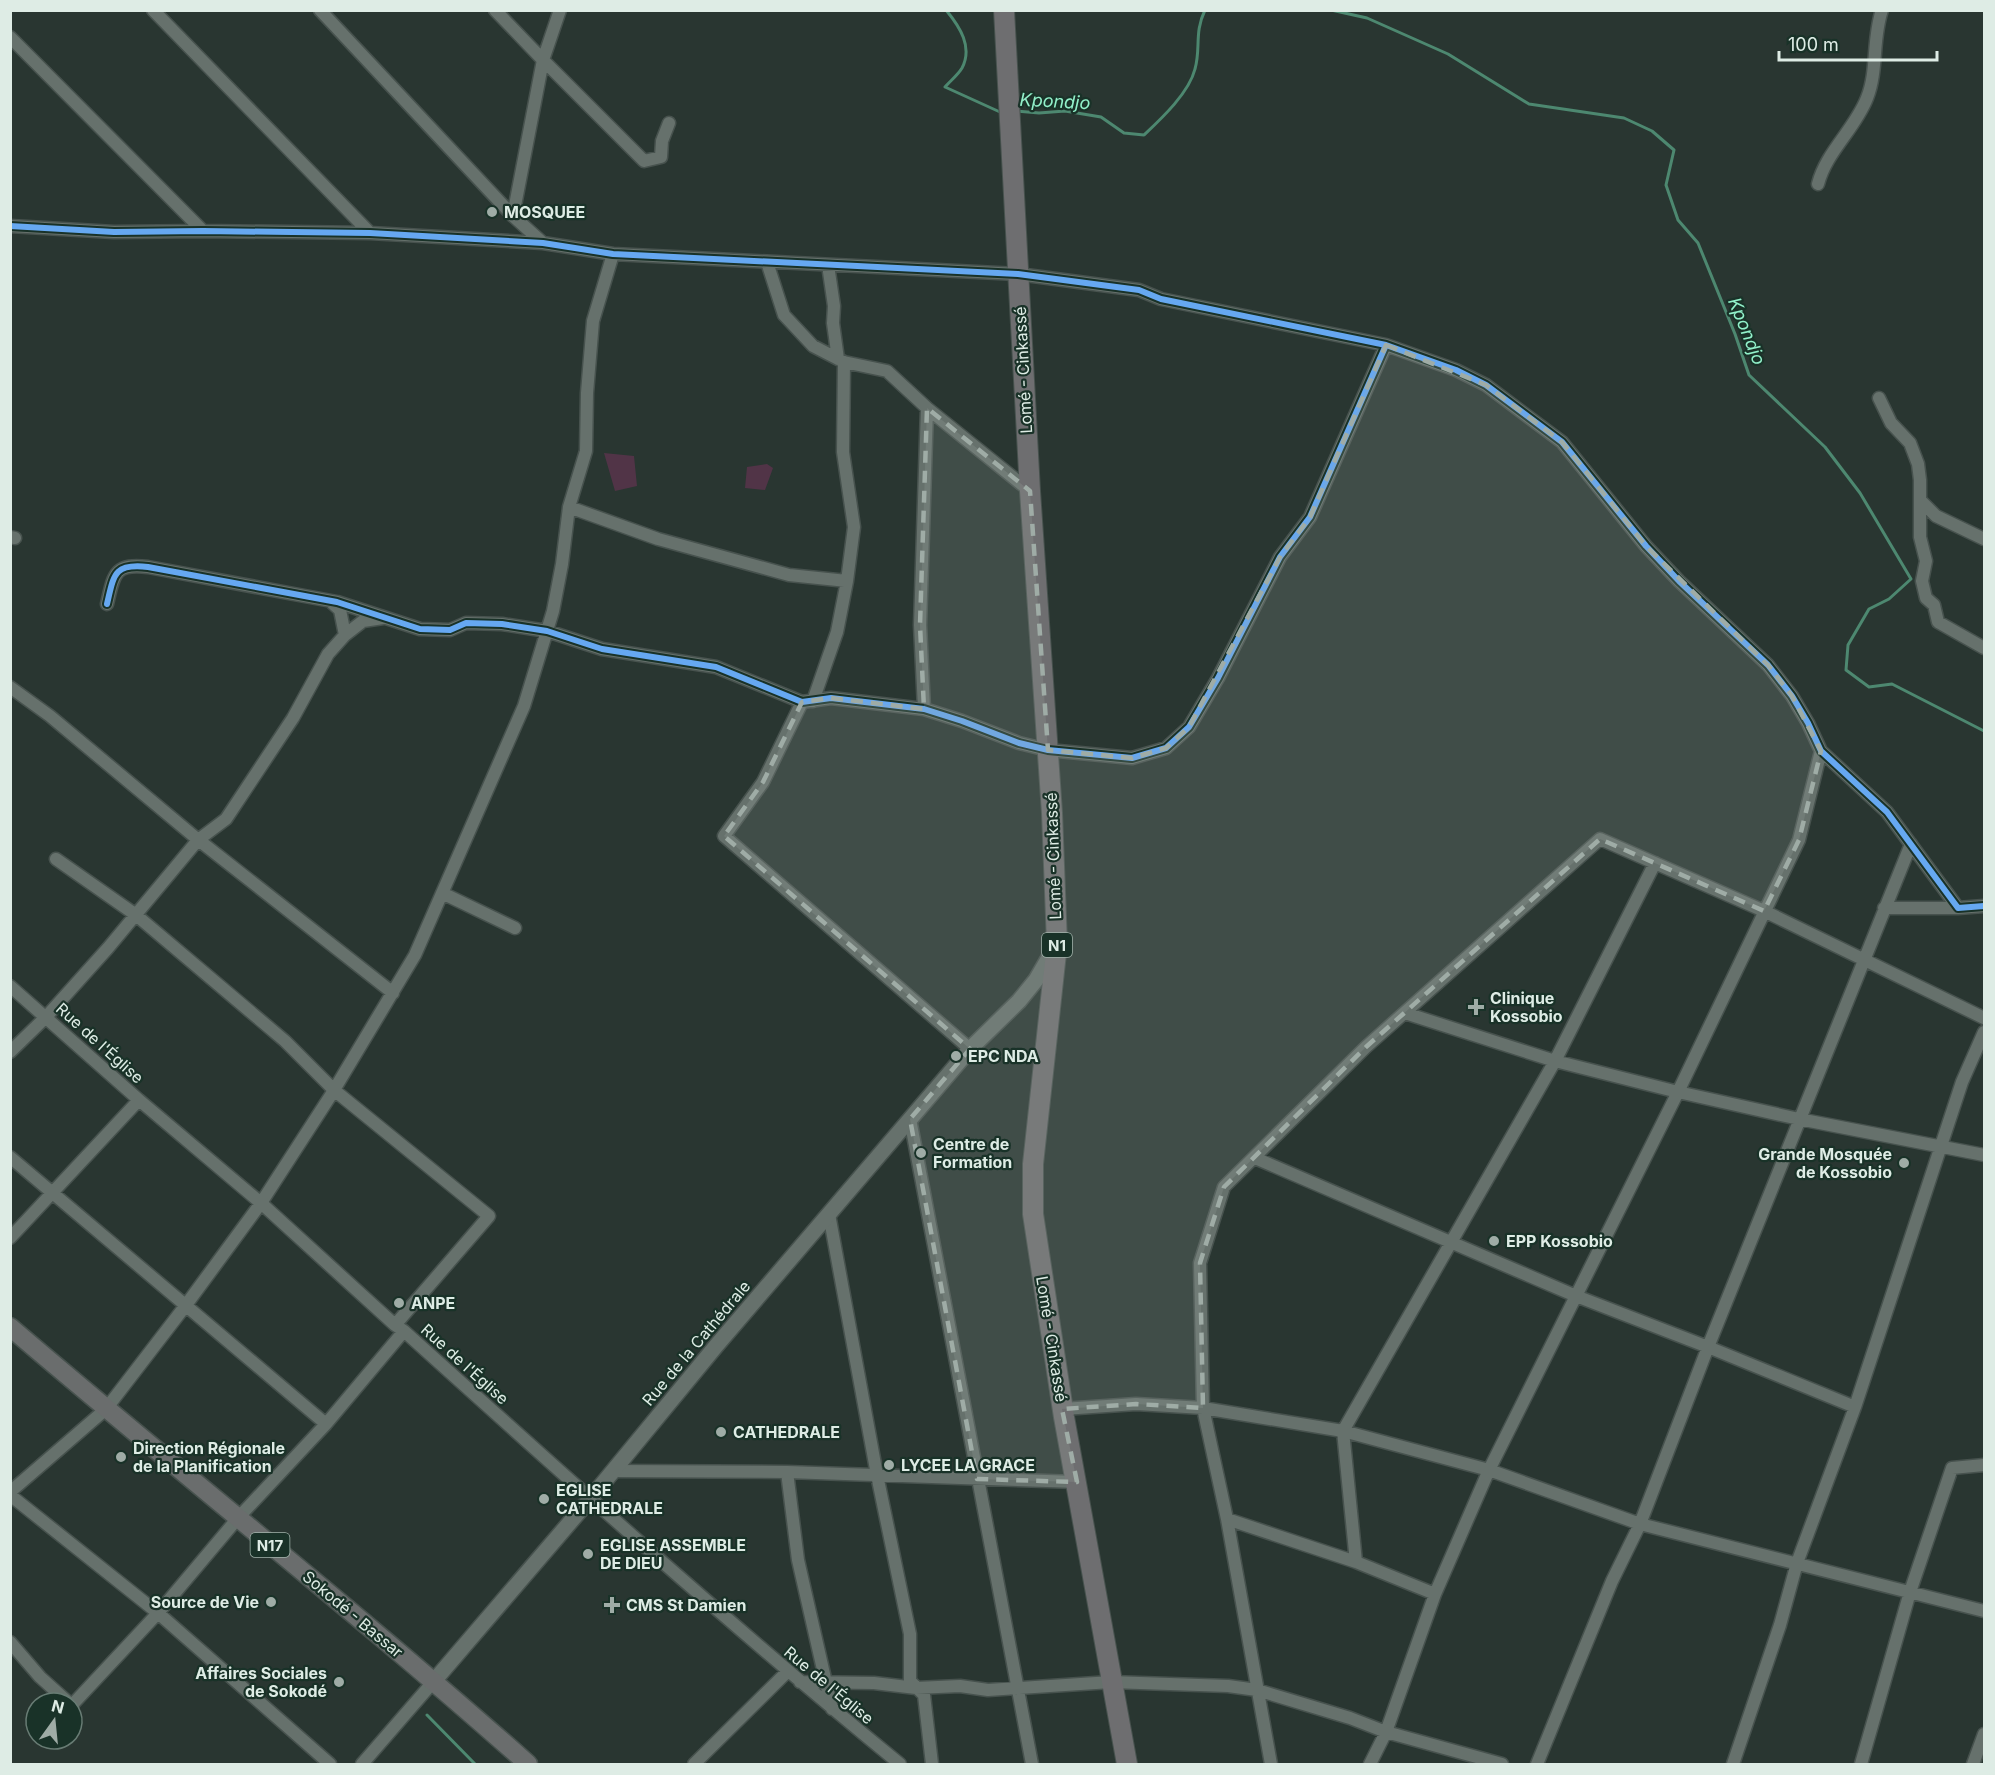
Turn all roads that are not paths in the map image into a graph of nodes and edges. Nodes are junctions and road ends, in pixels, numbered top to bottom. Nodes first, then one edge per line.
1 (153, 10) edge
2 (320, 10) edge
3 (495, 10) edge
4 (560, 10) edge
5 (1004, 10) edge
6 (1882, 10) edge
7 (10, 38) edge
8 (543, 60) junction
9 (669, 123) dead end
10 (1818, 184) dead end
11 (513, 216) junction
12 (10, 226) edge
13 (203, 231) junction
14 (370, 232) junction
15 (543, 243) junction
16 (613, 254) junction
17 (766, 262) junction
18 (828, 265) junction
19 (1018, 274) junction
20 (1386, 345) junction
21 (841, 361) junction
22 (1879, 398) dead end
23 (927, 408) junction
24 (1030, 491) junction
25 (1921, 501) junction
26 (569, 507) junction
27 (1984, 539) edge
28 (847, 581) junction
29 (329, 600) junction
30 (107, 604) dead end
31 (386, 617) junction
32 (547, 631) junction
33 (345, 634) junction
34 (1984, 648) edge
35 (10, 687) edge
36 (807, 701) junction
37 (924, 709) junction
38 (1048, 750) junction
39 (1821, 751) junction
40 (198, 840) junction
41 (1911, 844) junction
42 (56, 858) dead end
43 (1655, 863) junction
44 (442, 893) junction
45 (1984, 906) edge
46 (1884, 908) junction
47 (1958, 908) junction
48 (1764, 911) junction
49 (136, 915) junction
50 (515, 928) dead end
51 (1057, 944) junction
52 (1863, 960) junction
53 (10, 986) edge
54 (393, 993) junction
55 (1406, 1013) junction
56 (46, 1017) junction
57 (1984, 1018) edge
58 (1984, 1032) edge
59 (970, 1049) junction
60 (10, 1052) edge
61 (1555, 1061) junction
62 (334, 1090) junction
63 (1678, 1092) junction
64 (139, 1100) junction
65 (910, 1119) junction
66 (1799, 1119) junction
67 (1941, 1145) junction
68 (1984, 1155) edge
69 (10, 1156) edge
70 (1255, 1158) junction
71 (53, 1192) junction
72 (261, 1203) junction
73 (829, 1214) junction
74 (10, 1238) edge
75 (1453, 1242) junction
76 (1576, 1296) junction
77 (186, 1305) junction
78 (10, 1327) edge
79 (399, 1328) junction
80 (1708, 1347) junction
81 (1855, 1407) junction
82 (1203, 1408) junction
83 (106, 1409) junction
84 (1063, 1409) junction
85 (326, 1424) junction
86 (1344, 1431) junction
87 (1984, 1465) edge
88 (1489, 1470) junction
89 (613, 1471) junction
90 (787, 1472) junction
91 (877, 1475) junction
92 (977, 1479) junction
93 (1077, 1482) junction
94 (10, 1494) edge
95 (590, 1498) junction
96 (238, 1518) junction
97 (1227, 1519) junction
98 (1640, 1524) junction
99 (1356, 1562) junction
100 (1797, 1563) junction
101 (1910, 1592) junction
102 (1435, 1594) junction
103 (1984, 1611) edge
104 (158, 1613) junction
105 (10, 1642) edge
106 (787, 1672) junction
107 (434, 1681) junction
108 (800, 1682) junction
109 (827, 1682) junction
110 (1111, 1682) junction
111 (916, 1688) junction
112 (1018, 1688) junction
113 (1257, 1690) junction
114 (56, 1691) edge
115 (83, 1691) edge
116 (832, 1708) junction
117 (1386, 1732) junction
118 (1984, 1734) edge
119 (330, 1764) edge
120 (362, 1764) edge
121 (528, 1764) edge
122 (694, 1764) edge
123 (900, 1764) edge
124 (932, 1764) edge
125 (1032, 1764) edge
126 (1127, 1764) edge
127 (1271, 1764) edge
128 (1370, 1764) edge
129 (1502, 1764) edge
130 (1537, 1764) edge
131 (1732, 1764) edge
132 (1861, 1764) edge
133 (1973, 1764) edge

1 - 14 street
2 - 11 street
3 - 8 street
4 - 8 street
5 - 19 highway, Lomé - Cinkassé / N1
6 - 10 street
7 - 13 street
8 - 9 street
8 - 11 street
11 - 15 street
12 - 13 street
13 - 14 street
14 - 15 street
15 - 16 street
16 - 17 street
16 - 26 street
17 - 18 street
17 - 21 street
18 - 19 street
18 - 21 street
19 - 20 street
19 - 24 highway, Lomé - Cinkassé / N1
20 - 38 street
20 - 39 street
21 - 23 street
21 - 28 street
22 - 25 street
23 - 24 street
23 - 37 street
24 - 38 highway, Lomé - Cinkassé / N1
25 - 27 street
25 - 34 street
26 - 28 street
26 - 32 street
28 - 36 street
29 - 30 street
29 - 31 street
29 - 33 street
31 - 32 street
31 - 33 street
32 - 36 street
32 - 44 street
33 - 40 street
35 - 40 street
36 - 37 street
36 - 59 street
37 - 38 street
38 - 51 highway, Lomé - Cinkassé / N1
39 - 41 street
39 - 48 street
40 - 49 street
40 - 54 street
41 - 46 street
41 - 47 street
42 - 49 street
43 - 48 street
43 - 55 street
43 - 61 street
44 - 50 street
44 - 54 street
45 - 47 street
46 - 47 street
46 - 52 street
48 - 52 street
48 - 63 street
49 - 56 street
49 - 62 street
51 - 59 street, Rue de la Cathédrale
51 - 84 highway, Lomé - Cinkassé / N1
52 - 57 street
52 - 66 street
53 - 56 street, Rue de l'Église
54 - 62 street
55 - 61 street
55 - 70 street
56 - 60 street
56 - 64 street, Rue de l'Église
58 - 67 street
59 - 65 street, Rue de la Cathédrale
61 - 63 street
61 - 75 street
62 - 72 street
62 - 79 street
63 - 66 street
63 - 76 street
64 - 71 street
64 - 72 street, Rue de l'Église
65 - 73 street, Rue de la Cathédrale
65 - 92 street
66 - 67 street
66 - 80 street
67 - 68 street
67 - 81 street
69 - 71 street
70 - 75 street
70 - 82 street
71 - 74 street
71 - 77 street
72 - 77 street
72 - 79 street, Rue de l'Église
73 - 89 street, Rue de la Cathédrale
73 - 91 street
75 - 76 street
75 - 86 street
76 - 80 street
76 - 88 street
77 - 83 street
77 - 85 street
78 - 83 main road, Sokodé - Bassar / N17
79 - 85 street
79 - 95 street, Rue de l'Église
80 - 81 street
80 - 98 street
81 - 100 street
82 - 84 street
82 - 86 street
82 - 97 street
83 - 94 street
83 - 96 main road, Sokodé - Bassar / N17
84 - 93 highway, Lomé - Cinkassé / N1
85 - 96 street
86 - 88 street
86 - 99 street
87 - 101 street
88 - 98 street
88 - 102 street
89 - 90 street
89 - 95 street, Rue de la Cathédrale
90 - 91 street
90 - 109 street
91 - 92 street
91 - 111 street
92 - 93 street
92 - 112 street
93 - 110 highway, Lomé - Cinkassé / N1
94 - 104 street
95 - 106 street, Rue de l'Église
95 - 107 street, Rue de la Cathédrale
96 - 104 street
96 - 107 main road, Sokodé - Bassar / N17
97 - 99 street
97 - 113 street
98 - 100 street
98 - 130 street
99 - 102 street
100 - 101 street
100 - 131 street
101 - 103 street
101 - 132 street
102 - 117 street
104 - 115 street
104 - 119 street
105 - 114 street
106 - 108 street, Rue de l'Église
106 - 122 street
107 - 120 street, Rue de la Cathédrale
107 - 121 main road, Sokodé - Bassar / N17
108 - 109 street
108 - 116 street, Rue de l'Église
109 - 111 street
109 - 116 street
110 - 112 street
110 - 113 street
110 - 126 highway, Lomé - Cinkassé / N1
111 - 112 street
111 - 124 street
112 - 125 street
113 - 117 street
113 - 127 street
116 - 123 street, Rue de l'Église
117 - 128 street
117 - 129 street
118 - 133 street

